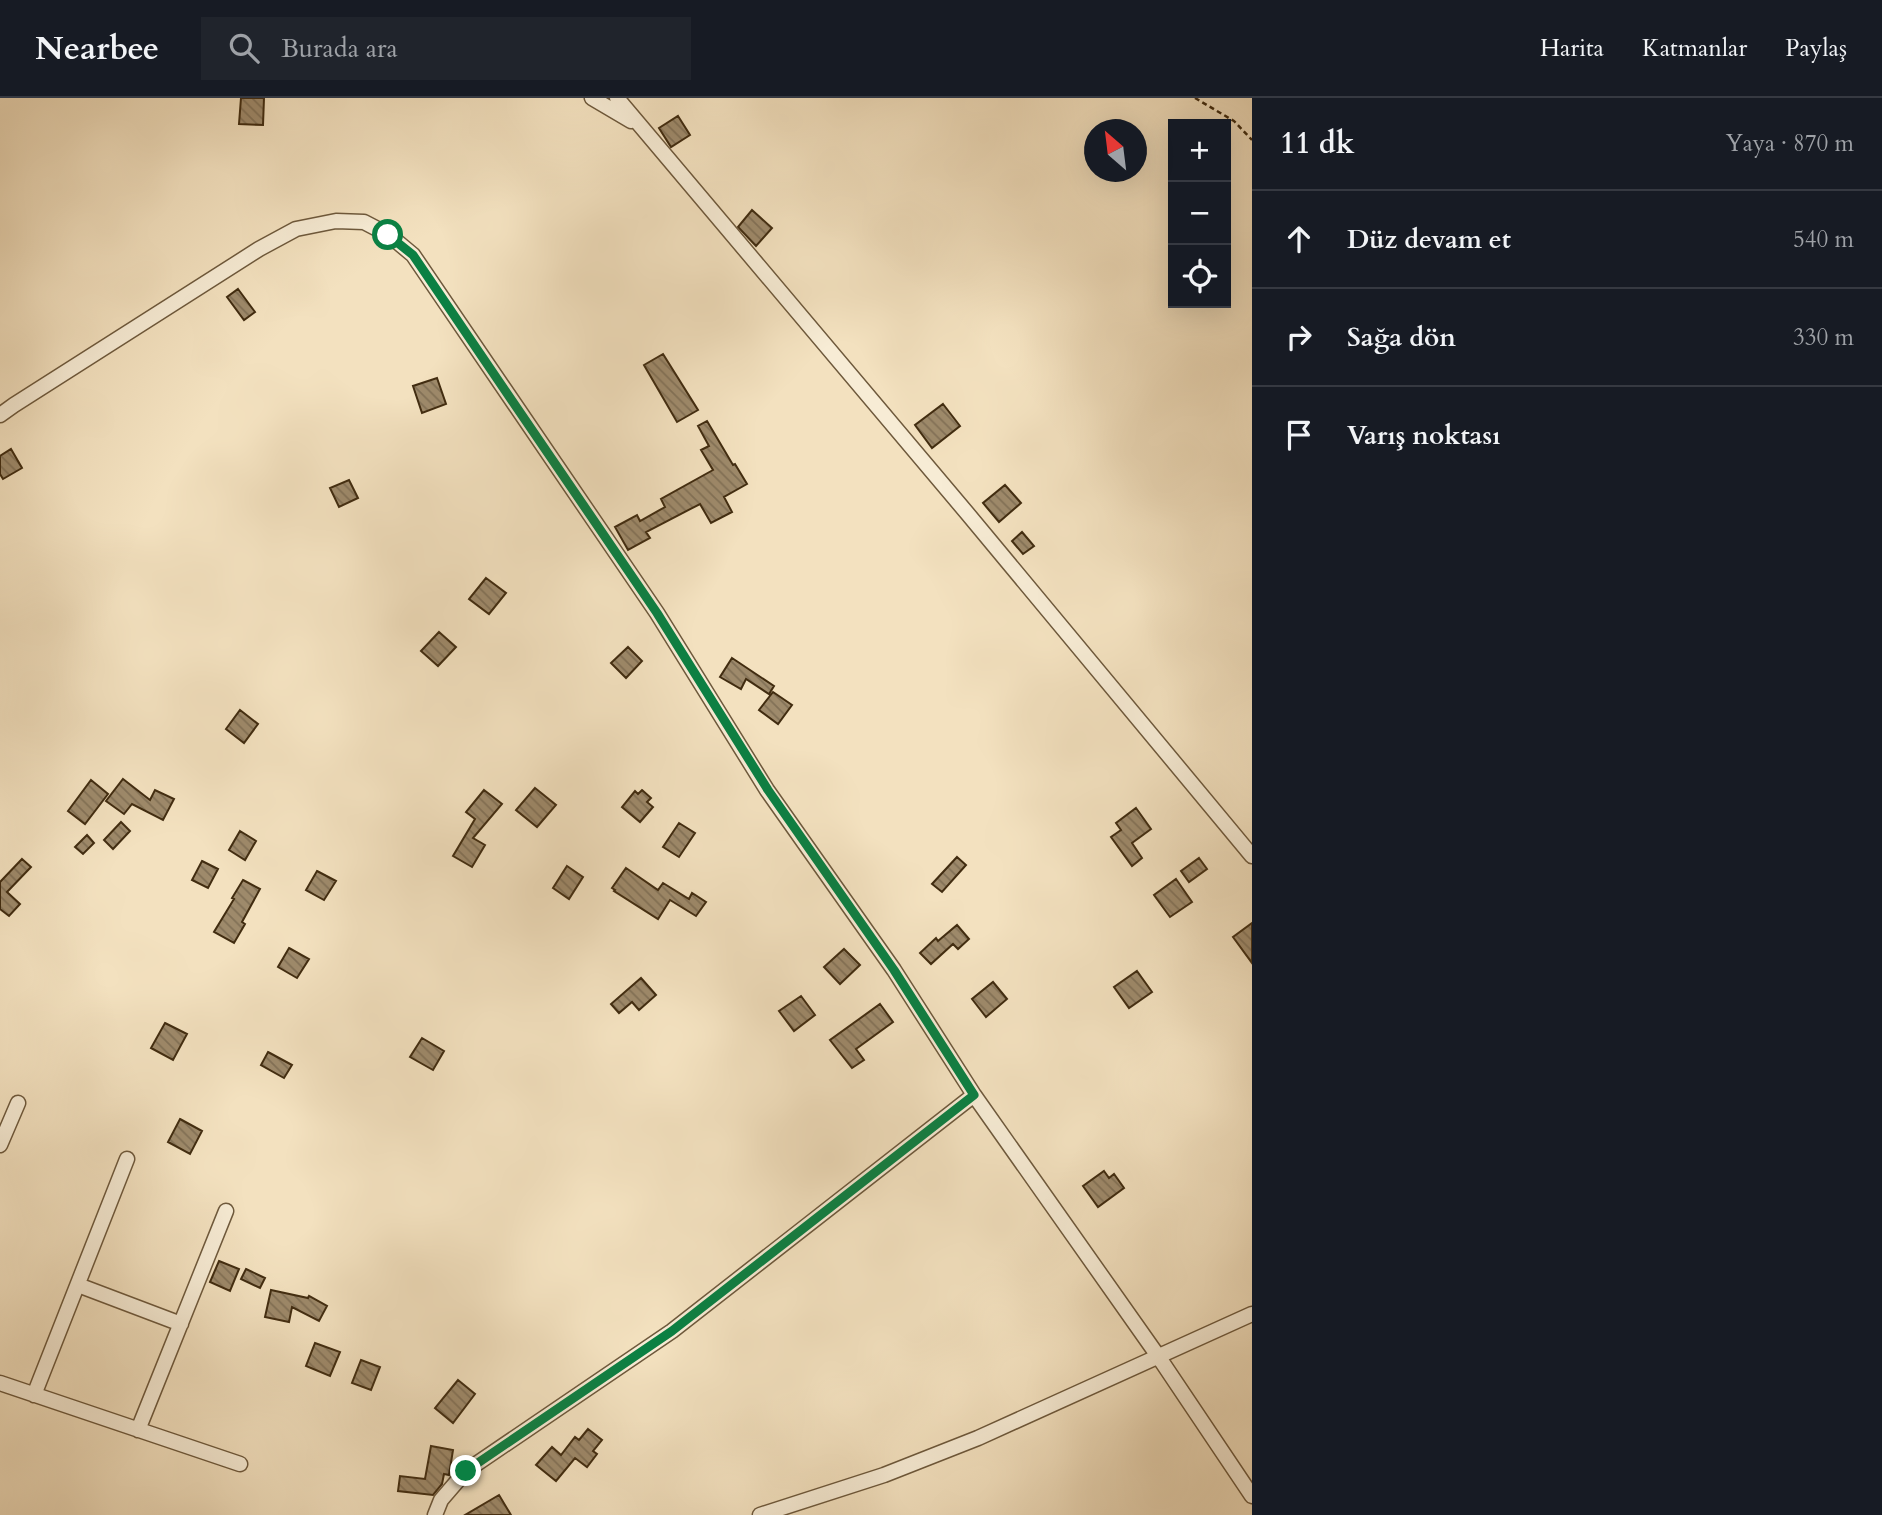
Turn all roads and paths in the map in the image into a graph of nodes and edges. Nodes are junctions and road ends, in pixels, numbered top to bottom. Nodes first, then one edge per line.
1 (592, 98) edge
2 (617, 98) edge
3 (1195, 98) edge
4 (638, 125) junction
5 (1252, 141) edge
6 (0, 415) edge
7 (1252, 856) edge
8 (974, 1095) junction
9 (18, 1103) dead end
10 (0, 1145) edge
11 (127, 1159) dead end
12 (226, 1211) dead end
13 (78, 1285) junction
14 (1252, 1314) edge
15 (181, 1324) junction
16 (1158, 1356) junction
17 (0, 1383) edge
18 (34, 1395) junction
19 (138, 1430) junction
20 (240, 1464) dead end
21 (1252, 1496) edge
22 (435, 1515) edge
23 (760, 1515) edge

1 - 4 street
2 - 4 street
3 - 5 path
4 - 7 street
6 - 8 street
8 - 16 street
8 - 22 street
9 - 10 street
11 - 13 street
12 - 15 street
13 - 15 street
13 - 18 street
14 - 16 street
15 - 19 street
16 - 21 street
16 - 23 street
17 - 18 street
18 - 19 street
19 - 20 street

